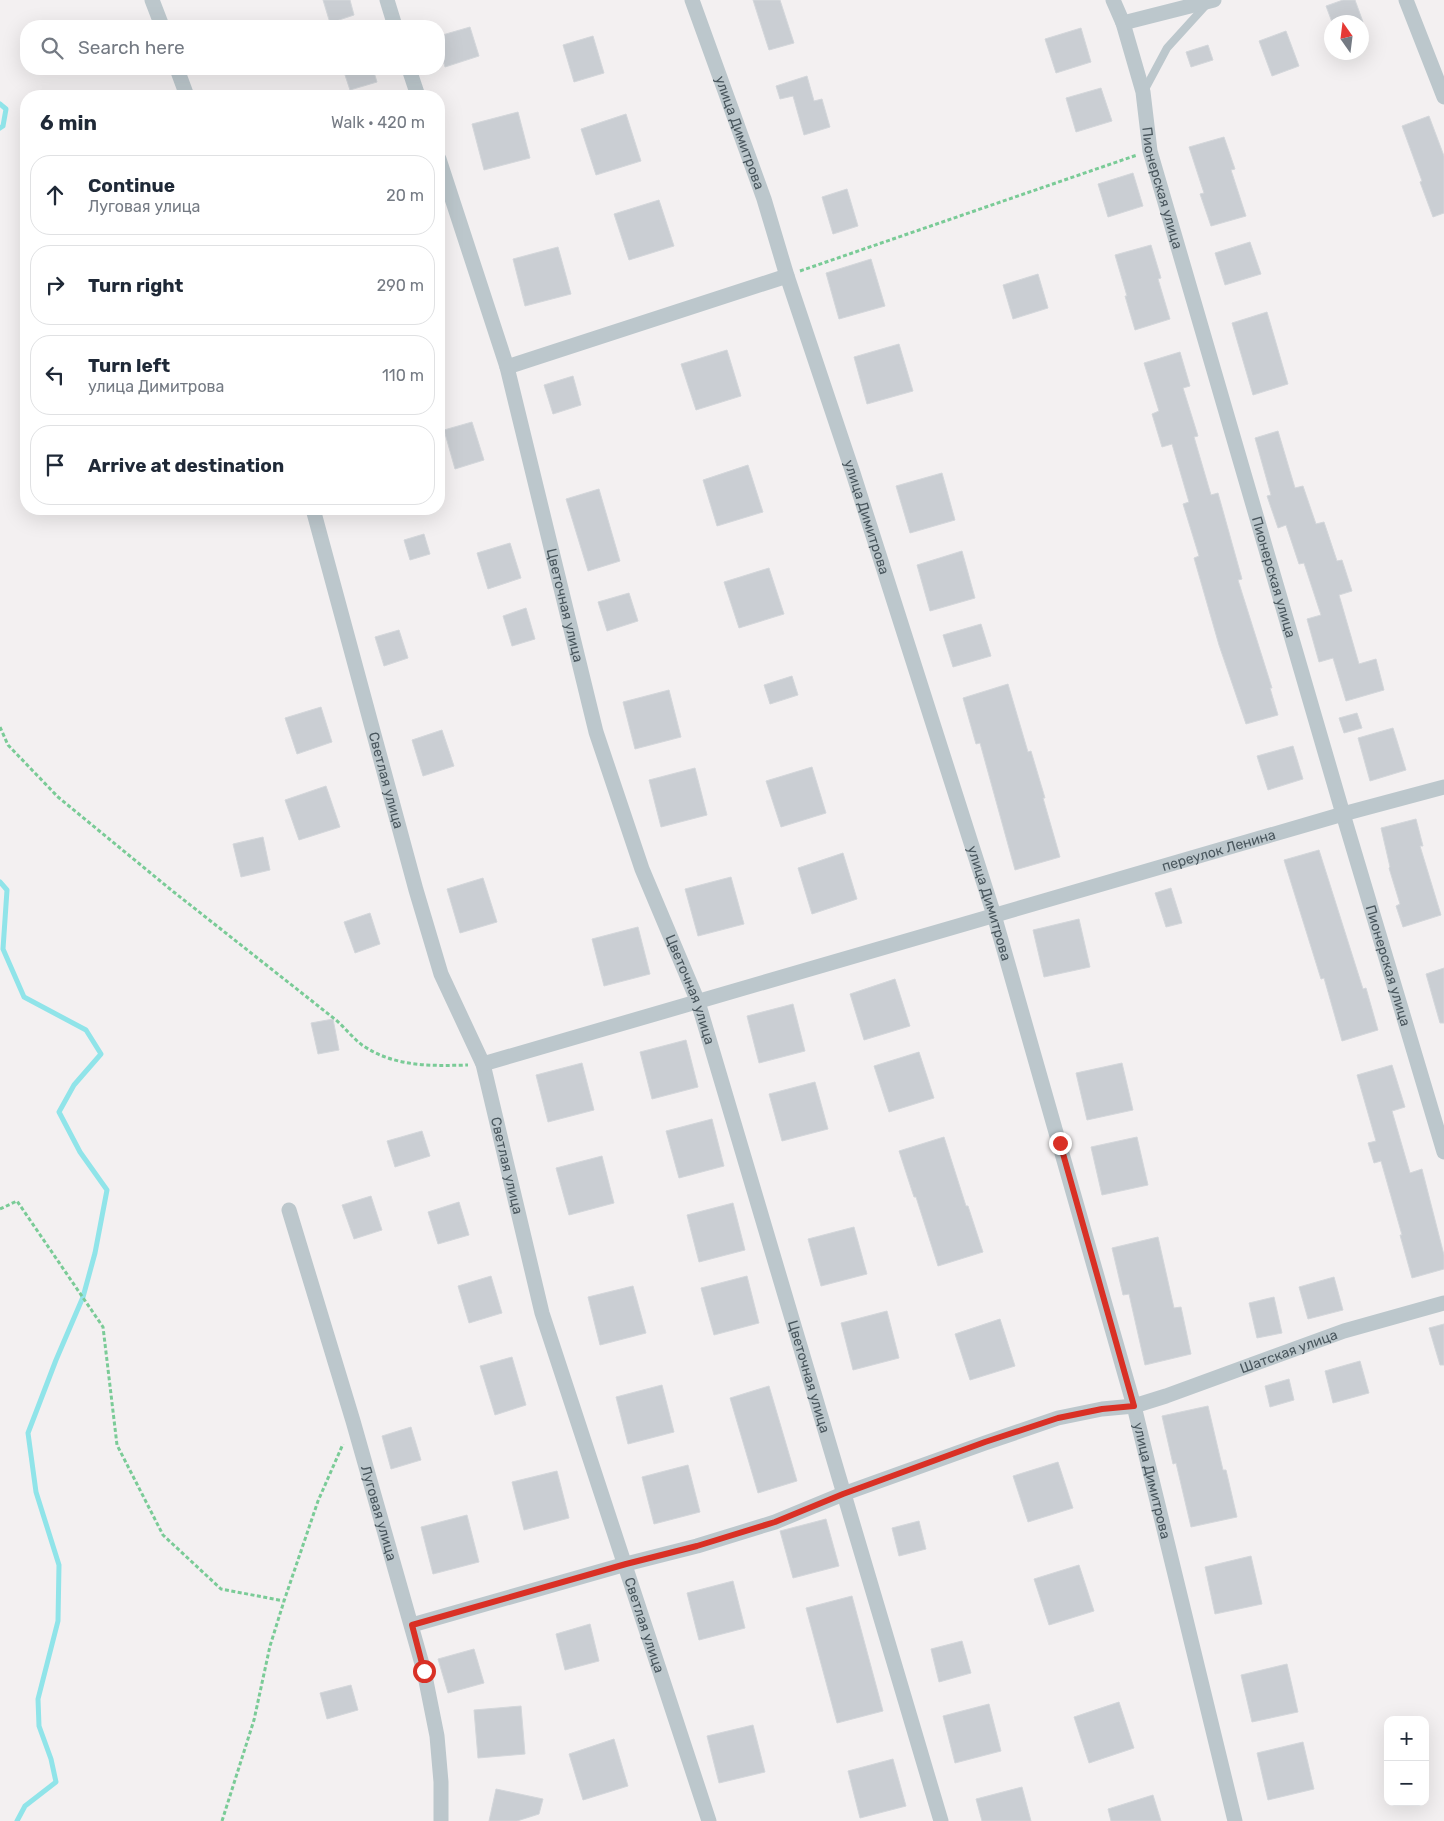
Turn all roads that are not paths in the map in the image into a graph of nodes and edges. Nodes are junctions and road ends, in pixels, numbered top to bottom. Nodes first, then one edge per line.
1 (152, 0) edge
2 (387, 0) edge
3 (692, 0) edge
4 (1113, 0) edge
5 (1212, 0) edge
6 (1406, 0) edge
7 (160, 20) edge
8 (393, 20) edge
9 (1123, 23) junction
10 (179, 75) edge
11 (411, 75) edge
12 (185, 90) edge
13 (416, 90) edge
14 (1143, 92) junction
15 (1444, 97) edge
16 (445, 177) edge
17 (787, 276) junction
18 (507, 367) junction
19 (315, 515) edge
20 (1444, 786) edge
21 (1343, 814) junction
22 (994, 915) junction
23 (698, 1002) junction
24 (483, 1064) junction
25 (1444, 1152) edge
26 (289, 1210) dead end
27 (1444, 1302) edge
28 (1134, 1406) junction
29 (843, 1494) junction
30 (626, 1564) junction
31 (412, 1625) junction
32 (441, 1821) edge
33 (709, 1821) edge
34 (941, 1821) edge
35 (1235, 1821) edge

1 - 7 street
2 - 8 street
3 - 17 street, улица Димитрова
4 - 9 street, Пионерская улица
5 - 9 street
5 - 14 lane
6 - 15 street
9 - 14 street, Пионерская улица
10 - 12 street
11 - 13 street
14 - 21 street, Пионерская улица
16 - 18 street, Цветочная улица
17 - 18 street
17 - 22 street, улица Димитрова
18 - 23 street, Цветочная улица
19 - 24 street, Светлая улица
20 - 21 street, переулок Ленина
21 - 22 street, переулок Ленина
21 - 25 street, Пионерская улица
22 - 23 street, переулок Ленина
22 - 28 street, улица Димитрова
23 - 24 street, переулок Ленина
23 - 29 street, Цветочная улица
24 - 30 street, Светлая улица
26 - 31 street, Луговая улица
27 - 28 street, Шатская улица
28 - 29 street, Шатская улица
28 - 35 street, улица Димитрова
29 - 30 street, Шатская улица
29 - 34 street, Цветочная улица
30 - 31 street, Шатская улица
30 - 33 street, Светлая улица
31 - 32 street, Луговая улица

